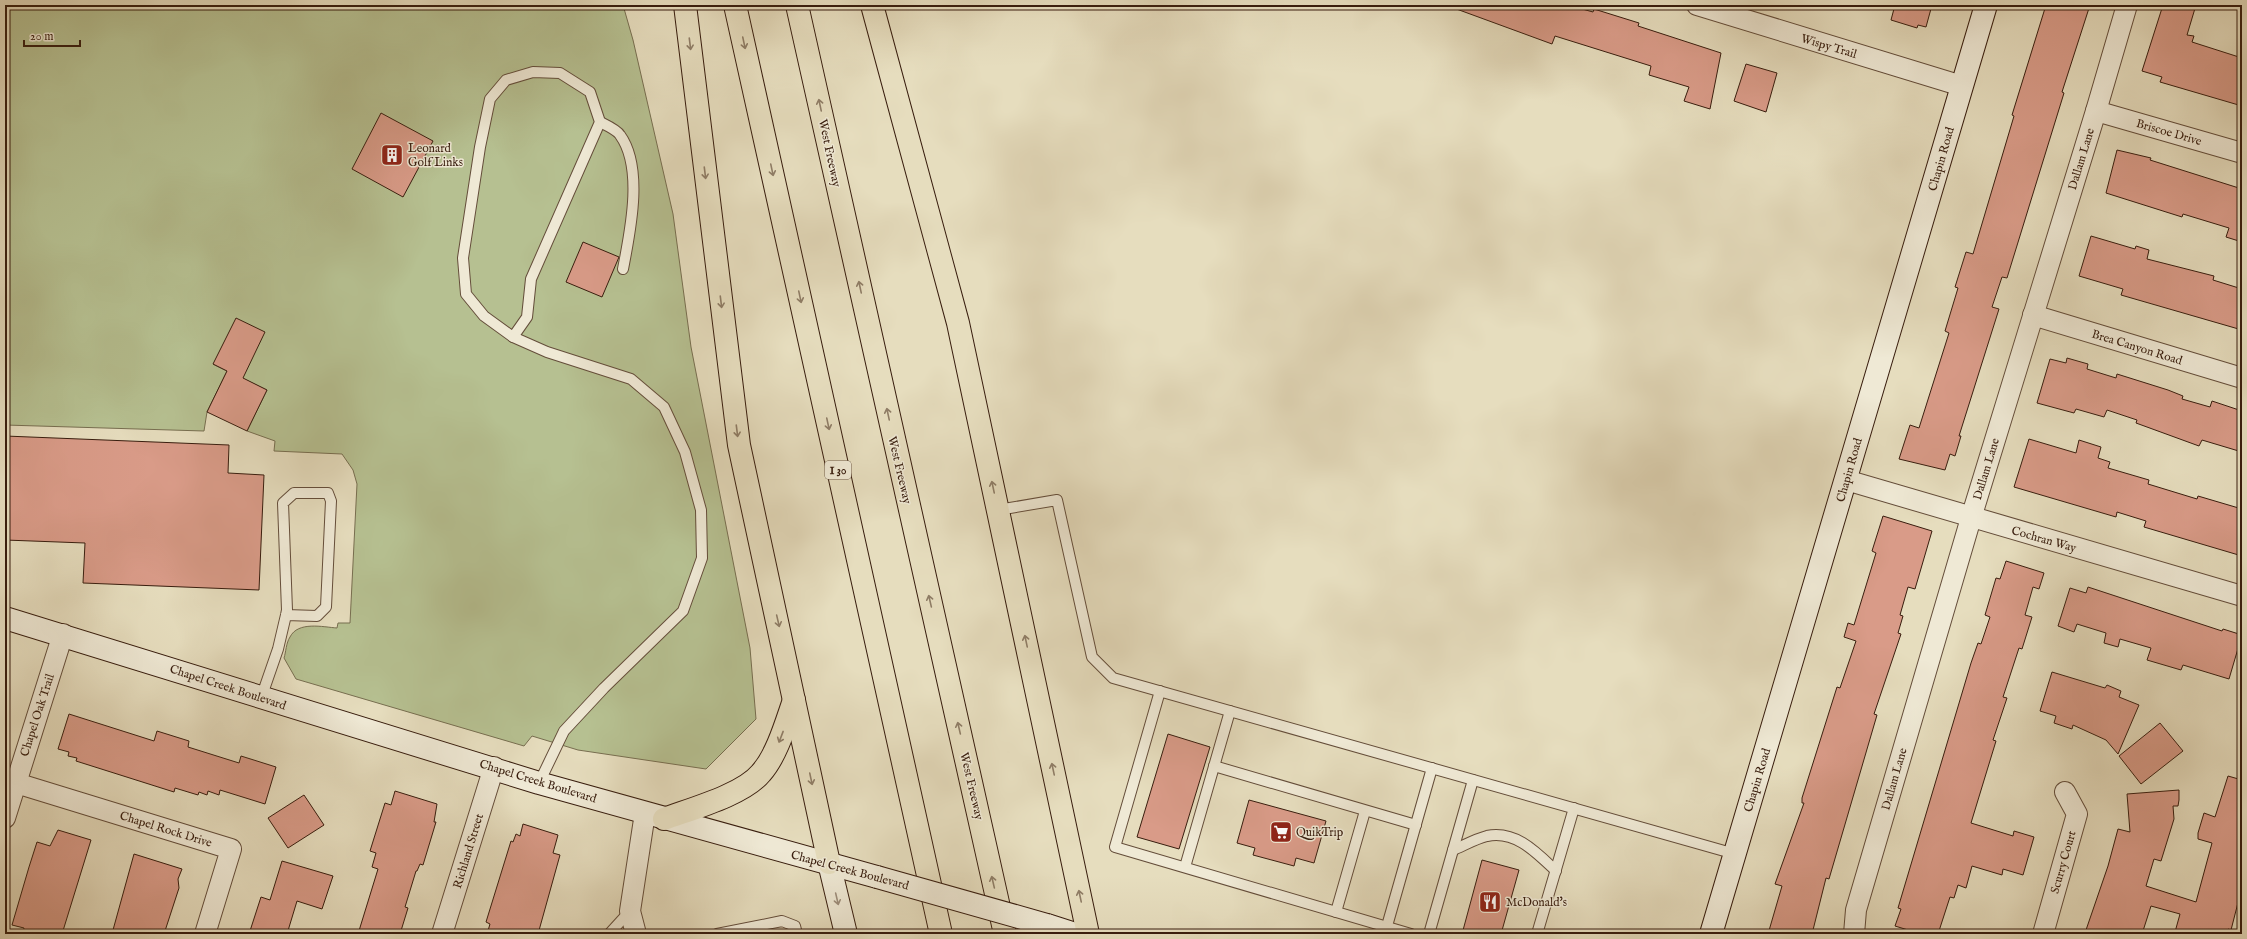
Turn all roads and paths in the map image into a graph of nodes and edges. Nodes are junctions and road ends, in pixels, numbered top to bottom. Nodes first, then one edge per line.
1 (685, 5) edge
2 (735, 5) edge
3 (797, 5) edge
4 (872, 5) edge
5 (1697, 5) edge
6 (1986, 5) edge
7 (2126, 5) edge
8 (1962, 86) junction
9 (2096, 111) junction
10 (600, 122) junction
11 (2242, 153) edge
12 (623, 270) dead end
13 (2033, 316) junction
14 (513, 337) junction
15 (2242, 378) edge
16 (1846, 480) junction
17 (998, 510) junction
18 (1971, 518) junction
19 (2242, 596) edge
20 (286, 615) junction
21 (5, 618) edge
22 (63, 634) junction
23 (1160, 691) junction
24 (262, 698) junction
25 (794, 700) junction
26 (1230, 711) junction
27 (1214, 766) junction
28 (494, 767) junction
29 (1432, 768) junction
30 (1472, 780) junction
31 (16, 783) junction
32 (539, 783) junction
33 (2065, 792) dead end
34 (1574, 808) junction
35 (1365, 811) junction
36 (654, 816) junction
37 (5, 818) edge
38 (1416, 825) junction
39 (1452, 850) junction
40 (1735, 854) junction
41 (829, 863) junction
42 (1185, 867) junction
43 (1556, 871) junction
44 (630, 910) junction
45 (1336, 912) junction
46 (1385, 931) edge
47 (741, 932) edge
48 (205, 934) edge
49 (442, 934) edge
50 (609, 934) edge
51 (636, 934) edge
52 (717, 934) edge
53 (797, 934) edge
54 (846, 934) edge
55 (940, 934) edge
56 (1005, 934) edge
57 (1075, 934) edge
58 (1088, 934) edge
59 (1411, 934) edge
60 (1429, 934) edge
61 (1537, 934) edge
62 (1711, 934) edge
63 (1854, 934) edge
64 (2043, 934) edge

1 -> 25 highway
2 -> 55 highway, I 30
56 -> 3 highway, West Freeway
17 -> 4 highway
5 - 8 street, Wispy Trail
6 - 8 street, Chapin Road
7 - 9 street, Dallam Lane
8 - 16 street, Chapin Road
9 - 11 street, Briscoe Drive
9 - 13 street, Dallam Lane
10 - 12 lane
10 - 14 lane
10 - 14 lane
13 - 15 street, Brea Canyon Road
13 - 18 street, Dallam Lane
14 - 32 lane
16 - 18 street, Cochran Way
16 - 40 street, Chapin Road
17 - 23 lane
58 -> 17 highway
18 - 19 street, Cochran Way
18 - 63 street, Dallam Lane
20 - 20 lane
20 - 24 lane
21 - 22 street, Chapel Creek Boulevard
22 - 24 street, Chapel Creek Boulevard
22 - 31 street, Chapel Oak Trail
23 - 26 lane
23 - 42 lane
24 - 28 street, Chapel Creek Boulevard
25 -> 36 highway
25 -> 41 highway
26 - 27 lane
26 - 29 lane
27 - 35 lane
27 - 42 lane
28 - 32 street, Chapel Creek Boulevard
28 - 49 street, Richland Street
29 - 30 lane
29 - 38 lane
30 - 34 lane
30 - 39 lane
31 - 37 street, Chapel Oak Trail
31 - 48 street, Chapel Rock Drive
32 - 36 street, Chapel Creek Boulevard
33 - 64 street, Scurry Court
34 - 40 lane
34 - 43 lane
35 - 38 lane
35 - 45 lane
36 - 41 street, Chapel Creek Boulevard
36 - 44 street
38 - 46 lane
39 - 43 lane
39 - 60 lane
40 - 62 street, Chapin Road
41 -> 54 street
41 - 57 street, Chapel Creek Boulevard, bridge
42 - 45 lane
43 - 61 lane
44 - 50 lane
44 - 51 street
45 - 46 lane
46 - 59 lane
47 - 52 lane
47 - 53 lane

